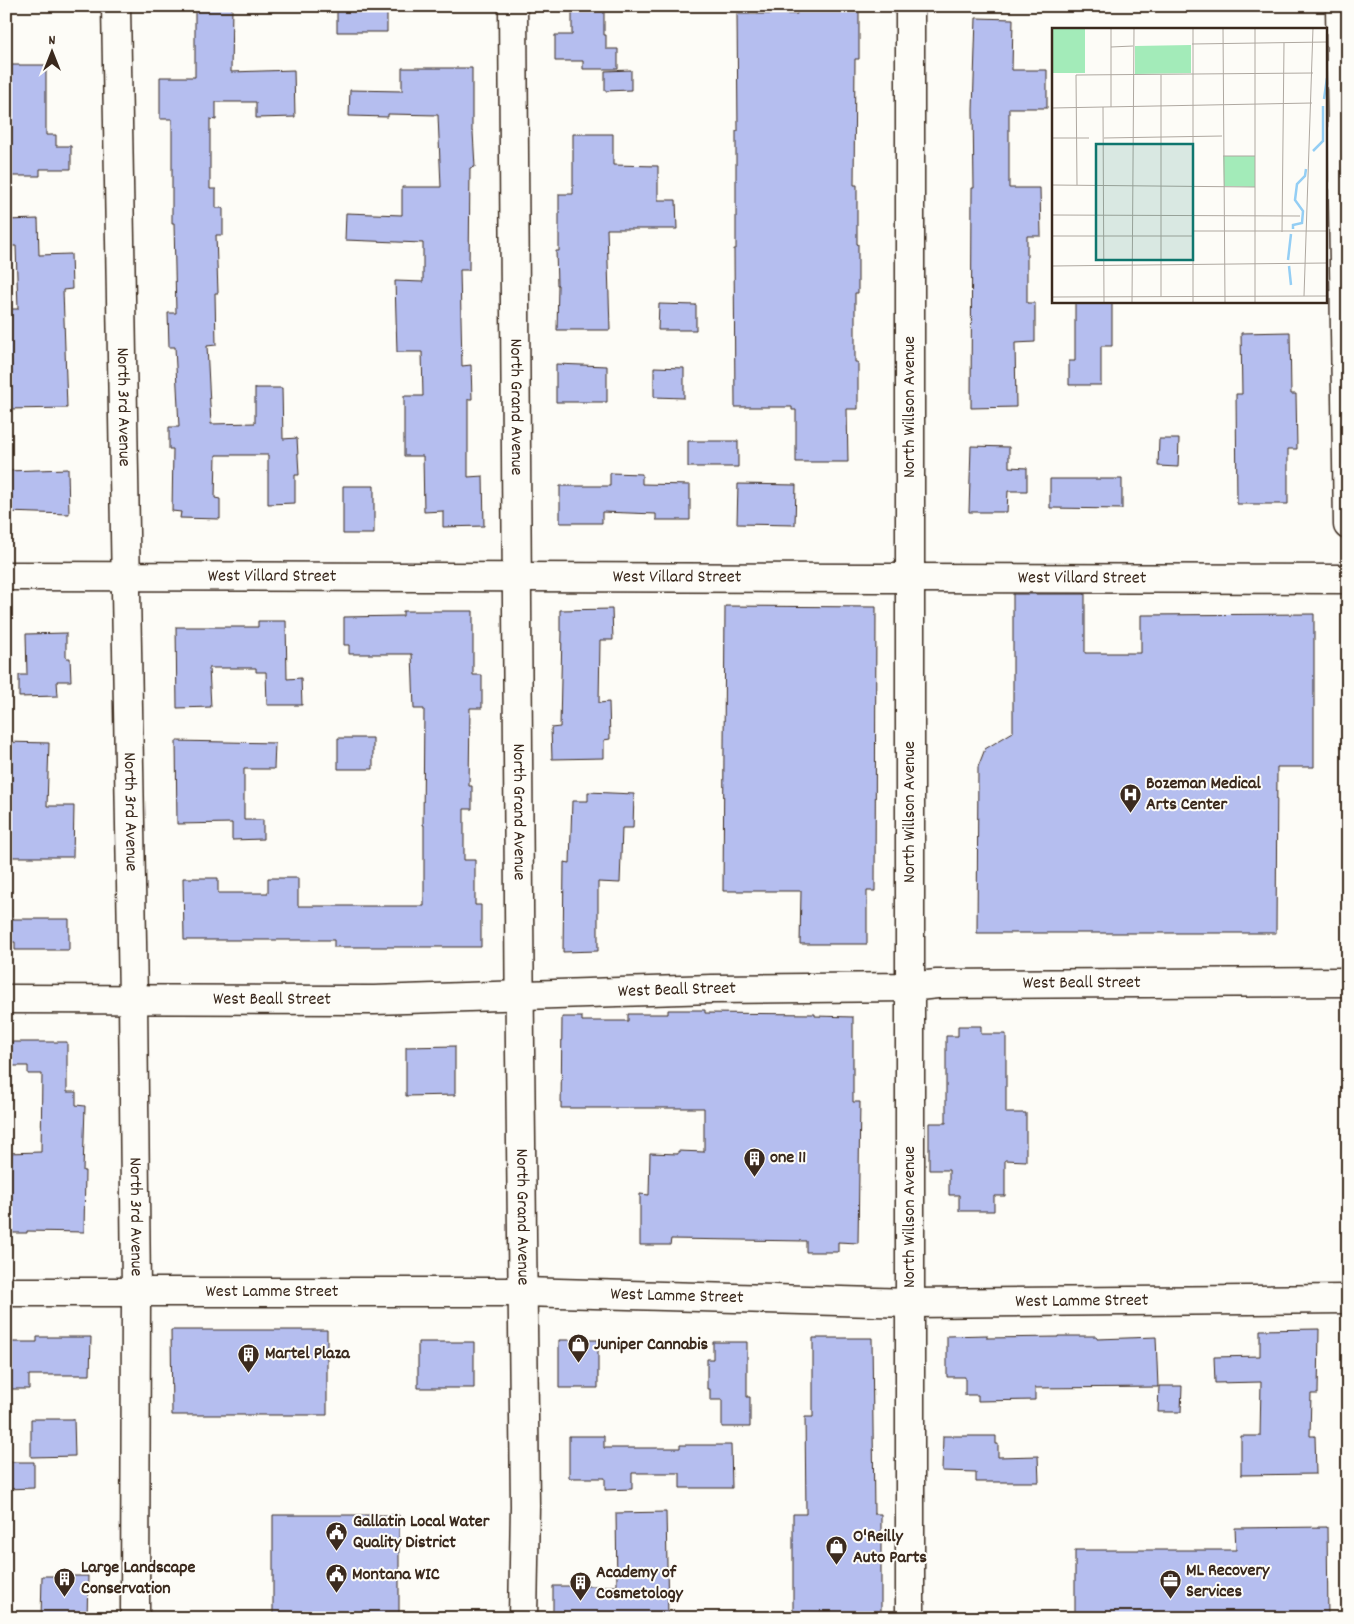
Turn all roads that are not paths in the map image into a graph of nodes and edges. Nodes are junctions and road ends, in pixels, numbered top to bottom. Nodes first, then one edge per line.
1 (116, 6) edge
2 (513, 6) edge
3 (910, 6) edge
4 (1340, 6) edge
5 (1348, 525) edge
6 (6, 576) edge
7 (126, 576) junction
8 (517, 577) junction
9 (910, 578) junction
10 (1348, 578) edge
11 (1348, 982) edge
12 (910, 987) junction
13 (520, 995) junction
14 (6, 999) edge
15 (133, 1000) junction
16 (6, 1292) edge
17 (136, 1292) junction
18 (523, 1292) junction
19 (1348, 1299) edge
20 (910, 1303) junction
21 (135, 1618) edge
22 (523, 1618) edge
23 (910, 1618) edge

1 - 7 street, North 3rd Avenue
2 - 8 street, North Grand Avenue
3 - 9 street, North Willson Avenue
4 - 5 street
6 - 7 street, West Villard Street
7 - 8 street, West Villard Street
7 - 15 street, North 3rd Avenue
8 - 9 street, West Villard Street
8 - 13 street, North Grand Avenue
9 - 10 street, West Villard Street
9 - 12 street, North Willson Avenue
11 - 12 street, West Beall Street
12 - 13 street, West Beall Street
12 - 20 street, North Willson Avenue
13 - 15 street, West Beall Street
13 - 18 street, North Grand Avenue
14 - 15 street, West Beall Street
15 - 17 street, North 3rd Avenue
16 - 17 street, West Lamme Street
17 - 18 street, West Lamme Street
17 - 21 street, North 3rd Avenue
18 - 20 street, West Lamme Street
18 - 22 street, North Grand Avenue
19 - 20 street, West Lamme Street
20 - 23 street, North Willson Avenue

